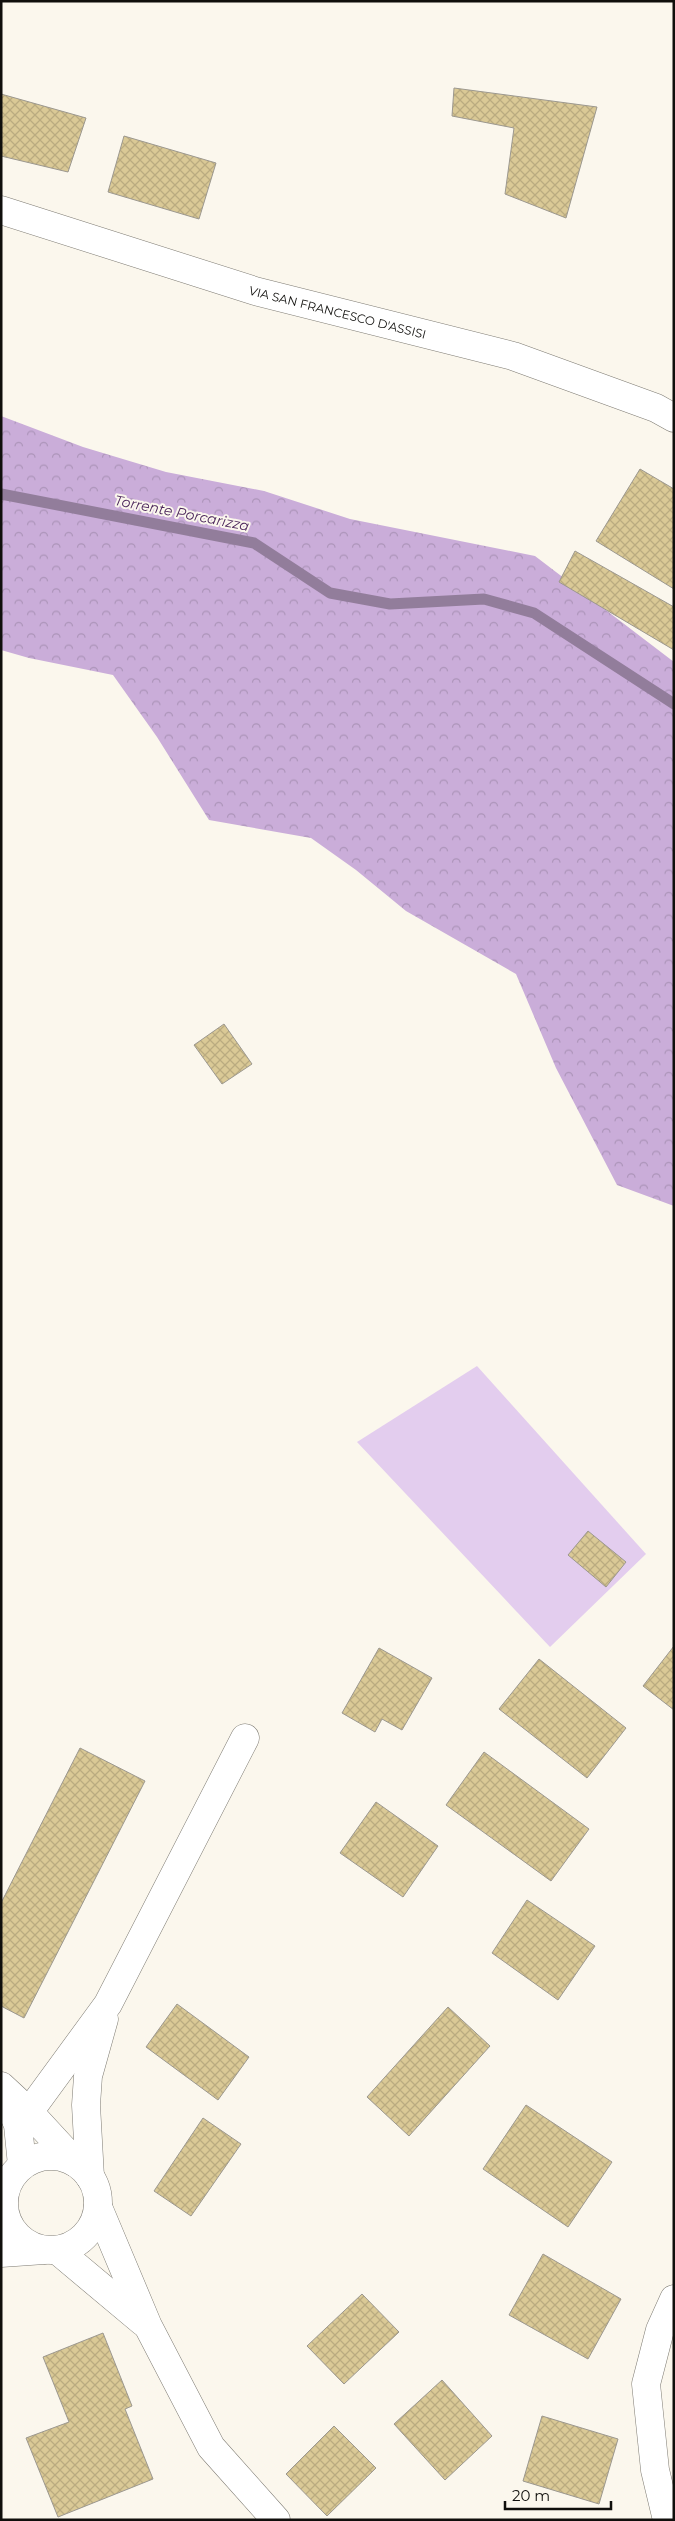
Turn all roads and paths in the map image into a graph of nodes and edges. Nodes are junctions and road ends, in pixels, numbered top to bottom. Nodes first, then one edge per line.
1 (1, 210) edge
2 (674, 418) edge
3 (245, 1738) dead end
4 (108, 2004) junction
5 (2, 2087) edge
6 (29, 2112) junction
7 (22, 2166) junction
8 (83, 2170) junction
9 (2, 2202) edge
10 (98, 2207) junction
11 (50, 2250) junction
12 (1, 2253) edge
13 (674, 2299) edge
14 (148, 2326) junction
15 (276, 2520) edge
16 (667, 2520) edge

1 - 2 street, VIA SAN FRANCESCO D'ASSISI
3 - 4 street
4 - 6 street
4 - 8 street
5 - 6 street
5 - 7 street
6 - 8 street
7 - 8 street
7 - 9 street
8 - 10 street
9 - 11 street
10 - 11 street
10 - 14 street
11 - 12 street
11 - 14 street
13 - 16 street
14 - 15 street

